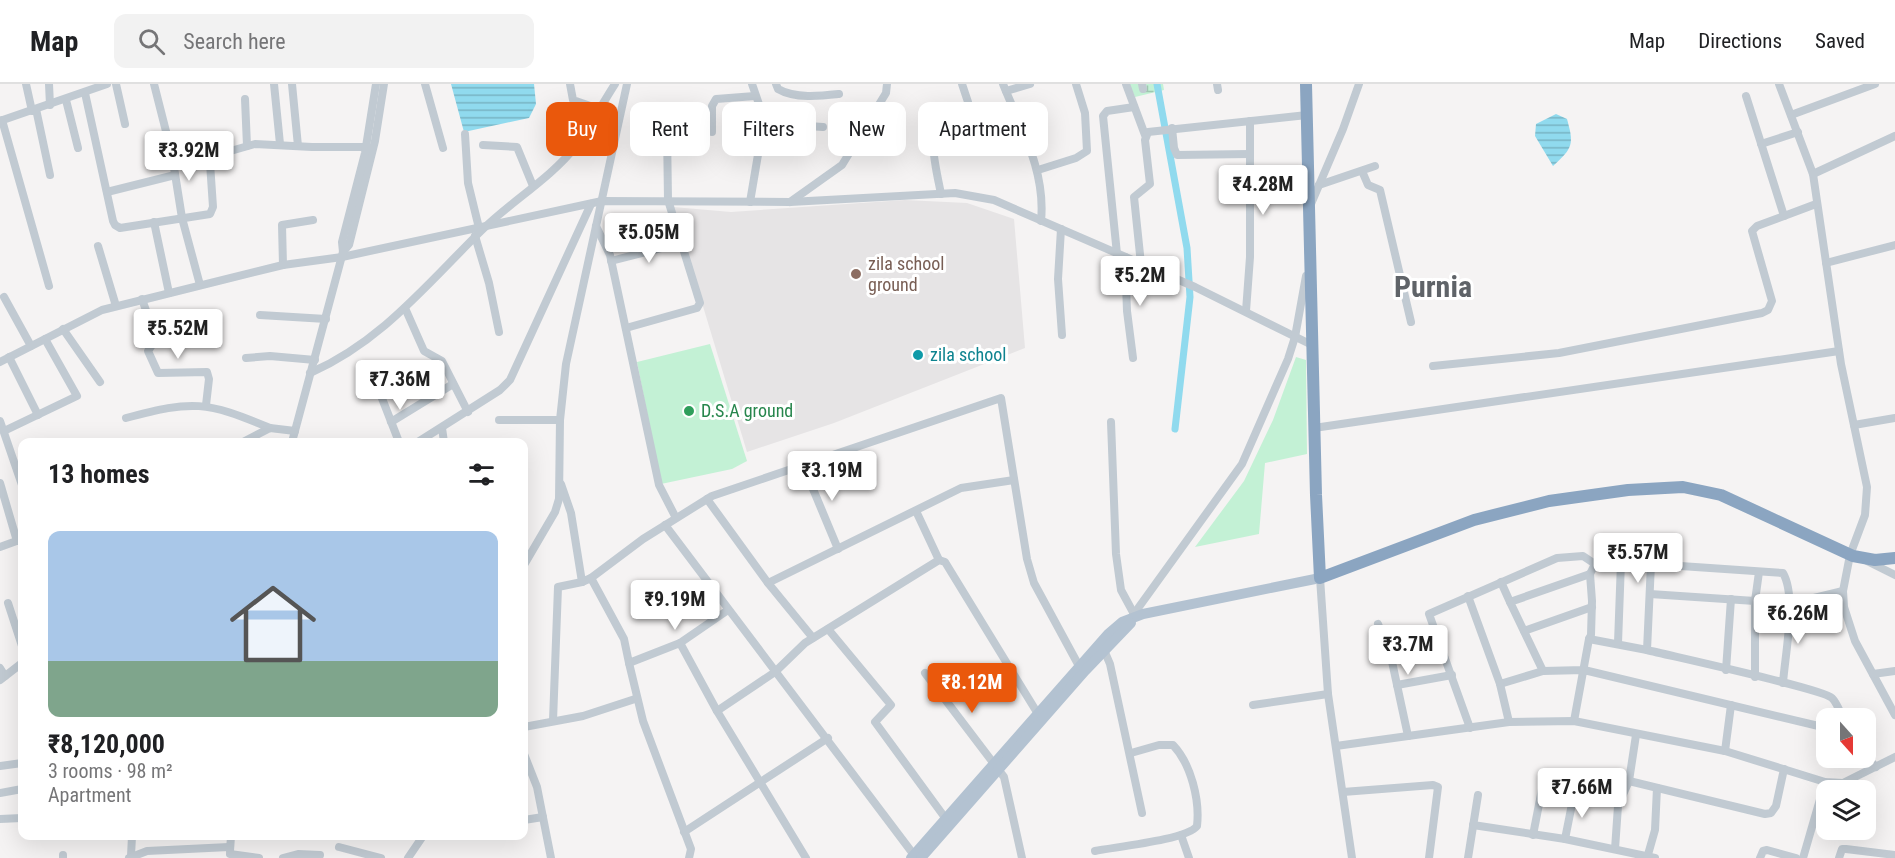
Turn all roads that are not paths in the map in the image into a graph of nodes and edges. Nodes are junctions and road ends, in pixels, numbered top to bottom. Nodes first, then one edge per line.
1 (26, 84) edge
2 (49, 84) edge
3 (107, 84) edge
4 (116, 84) edge
5 (154, 84) edge
6 (274, 84) edge
7 (292, 84) edge
8 (375, 84) edge
9 (384, 84) edge
10 (425, 84) edge
11 (570, 84) edge
12 (615, 84) edge
13 (627, 84) edge
14 (752, 84) edge
15 (777, 84) edge
16 (894, 84) edge
17 (962, 84) edge
18 (1030, 84) edge
19 (1076, 84) edge
20 (1126, 84) edge
21 (1306, 84) edge
22 (1359, 84) edge
23 (1779, 84) edge
24 (1875, 84) edge
25 (1004, 87) edge
26 (886, 88) edge
27 (85, 93) junction
28 (839, 94) dead end
29 (755, 96) junction
30 (1746, 96) dead end
31 (245, 99) dead end
32 (66, 100) junction
33 (579, 102) edge
34 (603, 102) edge
35 (758, 102) edge
36 (968, 102) dead end
37 (1010, 102) edge
38 (51, 105) junction
39 (1134, 107) junction
40 (34, 110) junction
41 (1307, 115) junction
42 (1791, 115) junction
43 (1, 120) edge
44 (1250, 121) junction
45 (125, 124) dead end
46 (816, 126) edge
47 (824, 127) dead end
48 (1167, 129) junction
49 (712, 132) dead end
50 (1798, 132) junction
51 (465, 134) dead end
52 (1145, 135) junction
53 (1895, 136) edge
54 (280, 144) junction
55 (1761, 144) junction
56 (483, 145) dead end
57 (247, 146) junction
58 (298, 146) junction
59 (366, 147) junction
60 (78, 148) dead end
61 (444, 148) dead end
62 (1250, 154) junction
63 (565, 156) edge
64 (667, 156) edge
65 (759, 156) edge
66 (935, 156) edge
67 (1032, 156) edge
68 (1375, 166) dead end
69 (1038, 170) junction
70 (1362, 171) junction
71 (1813, 174) junction
72 (50, 175) dead end
73 (175, 175) junction
74 (1319, 185) junction
75 (534, 186) junction
76 (107, 192) junction
77 (941, 194) junction
78 (668, 200) junction
79 (602, 201) junction
80 (750, 202) junction
81 (790, 202) junction
82 (591, 204) junction
83 (1816, 204) junction
84 (1309, 208) junction
85 (1784, 216) junction
86 (182, 218) junction
87 (314, 220) dead end
88 (1041, 220) junction
89 (154, 222) junction
90 (596, 225) junction
91 (482, 227) junction
92 (1061, 229) junction
93 (475, 236) junction
94 (681, 243) junction
95 (1895, 245) edge
96 (98, 246) dead end
97 (342, 255) junction
98 (1121, 255) junction
99 (1309, 260) junction
100 (611, 261) junction
101 (1826, 263) junction
102 (1141, 264) junction
103 (283, 265) junction
104 (200, 285) junction
105 (49, 286) dead end
106 (169, 293) junction
107 (3, 297) dead end
108 (142, 299) junction
109 (116, 306) junction
110 (405, 308) junction
111 (1245, 311) junction
112 (260, 315) dead end
113 (326, 319) junction
114 (1411, 322) dead end
115 (626, 328) junction
116 (63, 329) junction
117 (499, 332) dead end
118 (1062, 334) dead end
119 (1295, 337) junction
120 (45, 339) junction
121 (1312, 345) junction
122 (31, 346) junction
123 (1839, 351) junction
124 (3, 358) edge
125 (246, 358) dead end
126 (1133, 358) dead end
127 (315, 360) junction
128 (1433, 366) dead end
129 (310, 373) junction
130 (100, 382) dead end
131 (453, 384) junction
132 (378, 388) dead end
133 (206, 405) junction
134 (468, 412) junction
135 (38, 415) junction
136 (126, 418) dead end
137 (1895, 418) edge
138 (499, 420) dead end
139 (560, 420) junction
140 (0, 422) edge
141 (391, 422) junction
142 (1111, 422) dead end
143 (1854, 424) junction
144 (270, 428) junction
145 (442, 428) junction
146 (1314, 428) junction
147 (4, 431) junction
148 (295, 431) junction
149 (251, 438) edge
150 (293, 438) edge
151 (397, 438) edge
152 (425, 438) edge
153 (443, 438) edge
154 (803, 465) junction
155 (18, 473) edge
156 (1014, 480) junction
157 (559, 481) junction
158 (0, 483) edge
159 (707, 499) junction
160 (915, 511) junction
161 (676, 518) junction
162 (665, 525) junction
163 (18, 534) edge
164 (18, 541) edge
165 (0, 547) edge
166 (838, 549) junction
167 (1850, 555) junction
168 (528, 558) edge
169 (1863, 558) junction
170 (1895, 558) edge
171 (939, 560) junction
172 (1621, 562) junction
173 (1594, 564) junction
174 (1651, 564) junction
175 (1759, 572) junction
176 (1590, 574) junction
177 (1895, 575) edge
178 (591, 578) junction
179 (1320, 578) junction
180 (582, 582) junction
181 (1501, 582) junction
182 (768, 584) junction
183 (1843, 591) junction
184 (1650, 594) junction
185 (1468, 596) junction
186 (1731, 599) junction
187 (1755, 601) junction
188 (9, 603) dead end
189 (1510, 603) junction
190 (1789, 604) junction
191 (1592, 607) junction
192 (728, 610) junction
193 (1136, 615) junction
194 (1378, 624) dead end
195 (828, 629) junction
196 (1524, 631) junction
197 (18, 633) edge
198 (813, 638) junction
199 (1589, 639) junction
200 (680, 643) junction
201 (1618, 643) junction
202 (1104, 650) junction
203 (1647, 651) junction
204 (629, 663) junction
205 (18, 666) edge
206 (1079, 666) junction
207 (0, 668) edge
208 (1584, 670) junction
209 (1726, 670) junction
210 (1543, 671) junction
211 (1895, 671) edge
212 (775, 672) junction
213 (925, 673) dead end
214 (1873, 674) junction
215 (1452, 675) junction
216 (1755, 677) junction
217 (3, 678) edge
218 (1783, 683) junction
219 (1500, 684) junction
220 (1397, 685) junction
221 (1329, 694) junction
222 (635, 699) junction
223 (1253, 705) dead end
224 (1731, 705) junction
225 (1838, 708) edge
226 (717, 711) junction
227 (1038, 714) junction
228 (1895, 715) edge
229 (554, 721) junction
230 (1574, 721) junction
231 (1509, 722) junction
232 (1816, 725) edge
233 (528, 726) edge
234 (1470, 728) junction
235 (1635, 735) junction
236 (1408, 736) junction
237 (828, 738) junction
238 (1336, 746) junction
239 (1725, 751) junction
240 (1131, 753) junction
241 (1895, 757) edge
242 (18, 764) edge
243 (528, 764) edge
244 (0, 766) edge
245 (1876, 767) edge
246 (998, 768) junction
247 (1874, 768) edge
248 (1784, 769) junction
249 (1819, 780) edge
250 (1849, 780) edge
251 (1629, 781) junction
252 (760, 783) junction
253 (1543, 784) dead end
254 (1657, 788) junction
255 (18, 790) edge
256 (1343, 792) junction
257 (0, 793) edge
258 (1574, 794) dead end
259 (1478, 795) dead end
260 (1142, 813) dead end
261 (1816, 813) edge
262 (543, 817) junction
263 (18, 818) edge
264 (0, 819) edge
265 (528, 819) edge
266 (946, 819) junction
267 (1473, 825) junction
268 (684, 832) junction
269 (1180, 835) junction
270 (1533, 835) junction
271 (1565, 839) junction
272 (132, 840) edge
273 (420, 840) edge
274 (339, 847) dead end
275 (1615, 849) junction
276 (1095, 851) dead end
277 (230, 853) edge
278 (320, 855) dead end
279 (1895, 855) edge
280 (130, 857) edge
281 (915, 857) edge
282 (259, 858) edge
283 (283, 858) edge
284 (381, 858) edge
285 (408, 858) edge
286 (551, 858) edge
287 (689, 858) edge
288 (806, 858) edge
289 (1022, 858) edge
290 (1189, 858) edge
291 (1352, 858) edge
292 (1428, 858) edge
293 (1468, 858) edge
294 (1650, 858) edge
295 (1760, 858) edge
296 (1796, 858) edge
297 (1803, 858) edge
298 (1839, 858) edge

1 - 40 street
2 - 38 street
3 - 27 street
4 - 45 street
5 - 73 street
6 - 54 street
7 - 58 street
8 - 59 street
9 - 97 street
10 - 61 street
11 - 33 street
12 - 34 street
13 - 79 street
14 - 29 street
15 - 28 street
16 - 26 street
17 - 36 street
18 - 25 street
19 - 69 street
20 - 39 street
21 - 41 highway
22 - 74 street
23 - 42 street
24 - 42 street
25 - 37 street
26 - 81 street
27 - 32 street
27 - 76 street
29 - 35 street
29 - 49 street
30 - 55 street
31 - 57 street
32 - 38 street
32 - 60 street
38 - 40 street
39 - 52 street
39 - 98 street
40 - 43 street
40 - 72 street
41 - 44 street
41 - 84 highway
42 - 50 street
43 - 105 street
44 - 48 street
44 - 62 street
46 - 47 street
48 - 52 street
48 - 62 street
50 - 55 street
50 - 71 street
51 - 91 street
52 - 102 street
53 - 71 street
54 - 57 street
54 - 58 street
55 - 85 street
56 - 75 street
57 - 86 street
58 - 59 street
59 - 97 street
62 - 111 street
63 - 75 street
64 - 78 street
65 - 80 street
66 - 77 street
67 - 69 street
68 - 70 street
69 - 88 street
70 - 74 street
70 - 114 street
71 - 83 street
73 - 76 street
73 - 86 street
74 - 84 street
75 - 91 street
76 - 89 street
77 - 81 street
77 - 88 street
78 - 79 street
78 - 80 street
78 - 94 street
79 - 82 street
79 - 90 street
80 - 81 street
82 - 91 street
82 - 134 street
83 - 85 street
83 - 101 street
84 - 99 highway
85 - 128 street
86 - 89 street
86 - 104 street
87 - 103 street
88 - 92 street
89 - 106 street
90 - 100 street
90 - 139 street
91 - 93 street
91 - 97 street
92 - 98 street
92 - 118 street
93 - 110 street
93 - 117 street
94 - 100 street
94 - 115 street
95 - 101 street
96 - 109 street
97 - 103 street
97 - 113 street
98 - 102 street
98 - 126 street
99 - 119 street
99 - 121 highway
100 - 115 street
101 - 123 street
102 - 111 street
103 - 104 street
104 - 106 street
106 - 108 street
107 - 122 street
108 - 109 street
108 - 133 street
109 - 116 street
110 - 129 street
110 - 131 street
111 - 119 street
112 - 113 street
113 - 127 street
115 - 161 street
116 - 120 street
116 - 130 street
119 - 121 street
119 - 193 street
120 - 122 street
120 - 135 street
121 - 146 highway
122 - 124 street
123 - 143 street
123 - 146 street
124 - 135 street
125 - 127 street
127 - 129 street
129 - 148 street
131 - 134 street
131 - 141 street
132 - 141 street
133 - 136 street
133 - 144 street
134 - 145 street
135 - 147 street
137 - 143 street
138 - 139 street
139 - 157 street
140 - 147 street
141 - 151 street
142 - 193 street
143 - 167 street
144 - 148 street
144 - 149 street
145 - 152 street
145 - 153 street
146 - 179 highway
147 - 155 street
148 - 150 street
154 - 156 street
154 - 159 street
154 - 166 street
156 - 160 street
156 - 206 street
157 - 168 street
157 - 180 street
158 - 163 street
159 - 161 street
159 - 182 street
160 - 166 street
160 - 171 street
161 - 162 street
162 - 178 street
162 - 192 street
164 - 165 street
166 - 182 street
167 - 169 highway
167 - 179 highway
167 - 183 street
169 - 170 highway
169 - 177 street
171 - 195 street
171 - 227 street
172 - 173 street
172 - 174 street
172 - 201 street
173 - 176 street
173 - 181 street
174 - 175 street
174 - 184 street
175 - 187 street
175 - 190 street
176 - 189 street
176 - 191 street
178 - 180 street
178 - 204 street
179 - 193 main road
179 - 221 street
180 - 229 street
181 - 185 street
181 - 189 street
182 - 198 street
183 - 190 street
183 - 214 street
184 - 186 street
184 - 203 street
185 - 215 street
185 - 219 street
186 - 187 street
186 - 209 street
187 - 216 street
188 - 197 street
189 - 196 street
190 - 218 street
191 - 196 street
191 - 199 street
192 - 200 street
192 - 212 street
193 - 202 main road
193 - 206 main road
194 - 220 street
195 - 198 street
195 - 266 street
196 - 210 street
198 - 212 street
199 - 201 street
199 - 208 street
200 - 204 street
200 - 226 street
201 - 203 street
202 - 240 street
202 - 246 main road
203 - 209 street
204 - 222 street
205 - 217 street
206 - 227 main road
207 - 217 street
208 - 210 street
208 - 224 street
208 - 230 street
209 - 216 street
210 - 219 street
211 - 214 street
212 - 226 street
212 - 237 street
213 - 246 street
214 - 228 street
215 - 220 street
215 - 234 street
216 - 218 street
218 - 225 street
219 - 231 street
220 - 236 street
221 - 223 street
221 - 238 street
222 - 229 street
222 - 268 street
224 - 232 street
224 - 239 street
226 - 252 street
227 - 246 main road
229 - 233 street
230 - 231 street
230 - 235 street
231 - 234 street
234 - 236 street
235 - 239 street
235 - 251 street
236 - 238 street
237 - 252 street
237 - 281 street
238 - 256 street
239 - 248 street
240 - 260 street
240 - 269 street
241 - 245 street
242 - 244 street
243 - 262 street
246 - 266 main road
246 - 281 main road
246 - 289 street
247 - 250 street
248 - 249 street
248 - 254 street
251 - 254 street
251 - 275 street
252 - 268 street
252 - 288 street
253 - 270 street
254 - 294 street
255 - 257 street
256 - 291 street
256 - 292 street
258 - 271 street
259 - 267 street
261 - 297 street
262 - 265 street
262 - 286 street
263 - 264 street
266 - 281 main road
267 - 270 street
267 - 293 street
268 - 287 street
269 - 276 street
269 - 290 street
270 - 271 street
271 - 275 street
272 - 280 street
273 - 285 street
274 - 284 street
275 - 294 street
277 - 280 street
277 - 282 street
278 - 283 street
279 - 298 street
295 - 296 street

